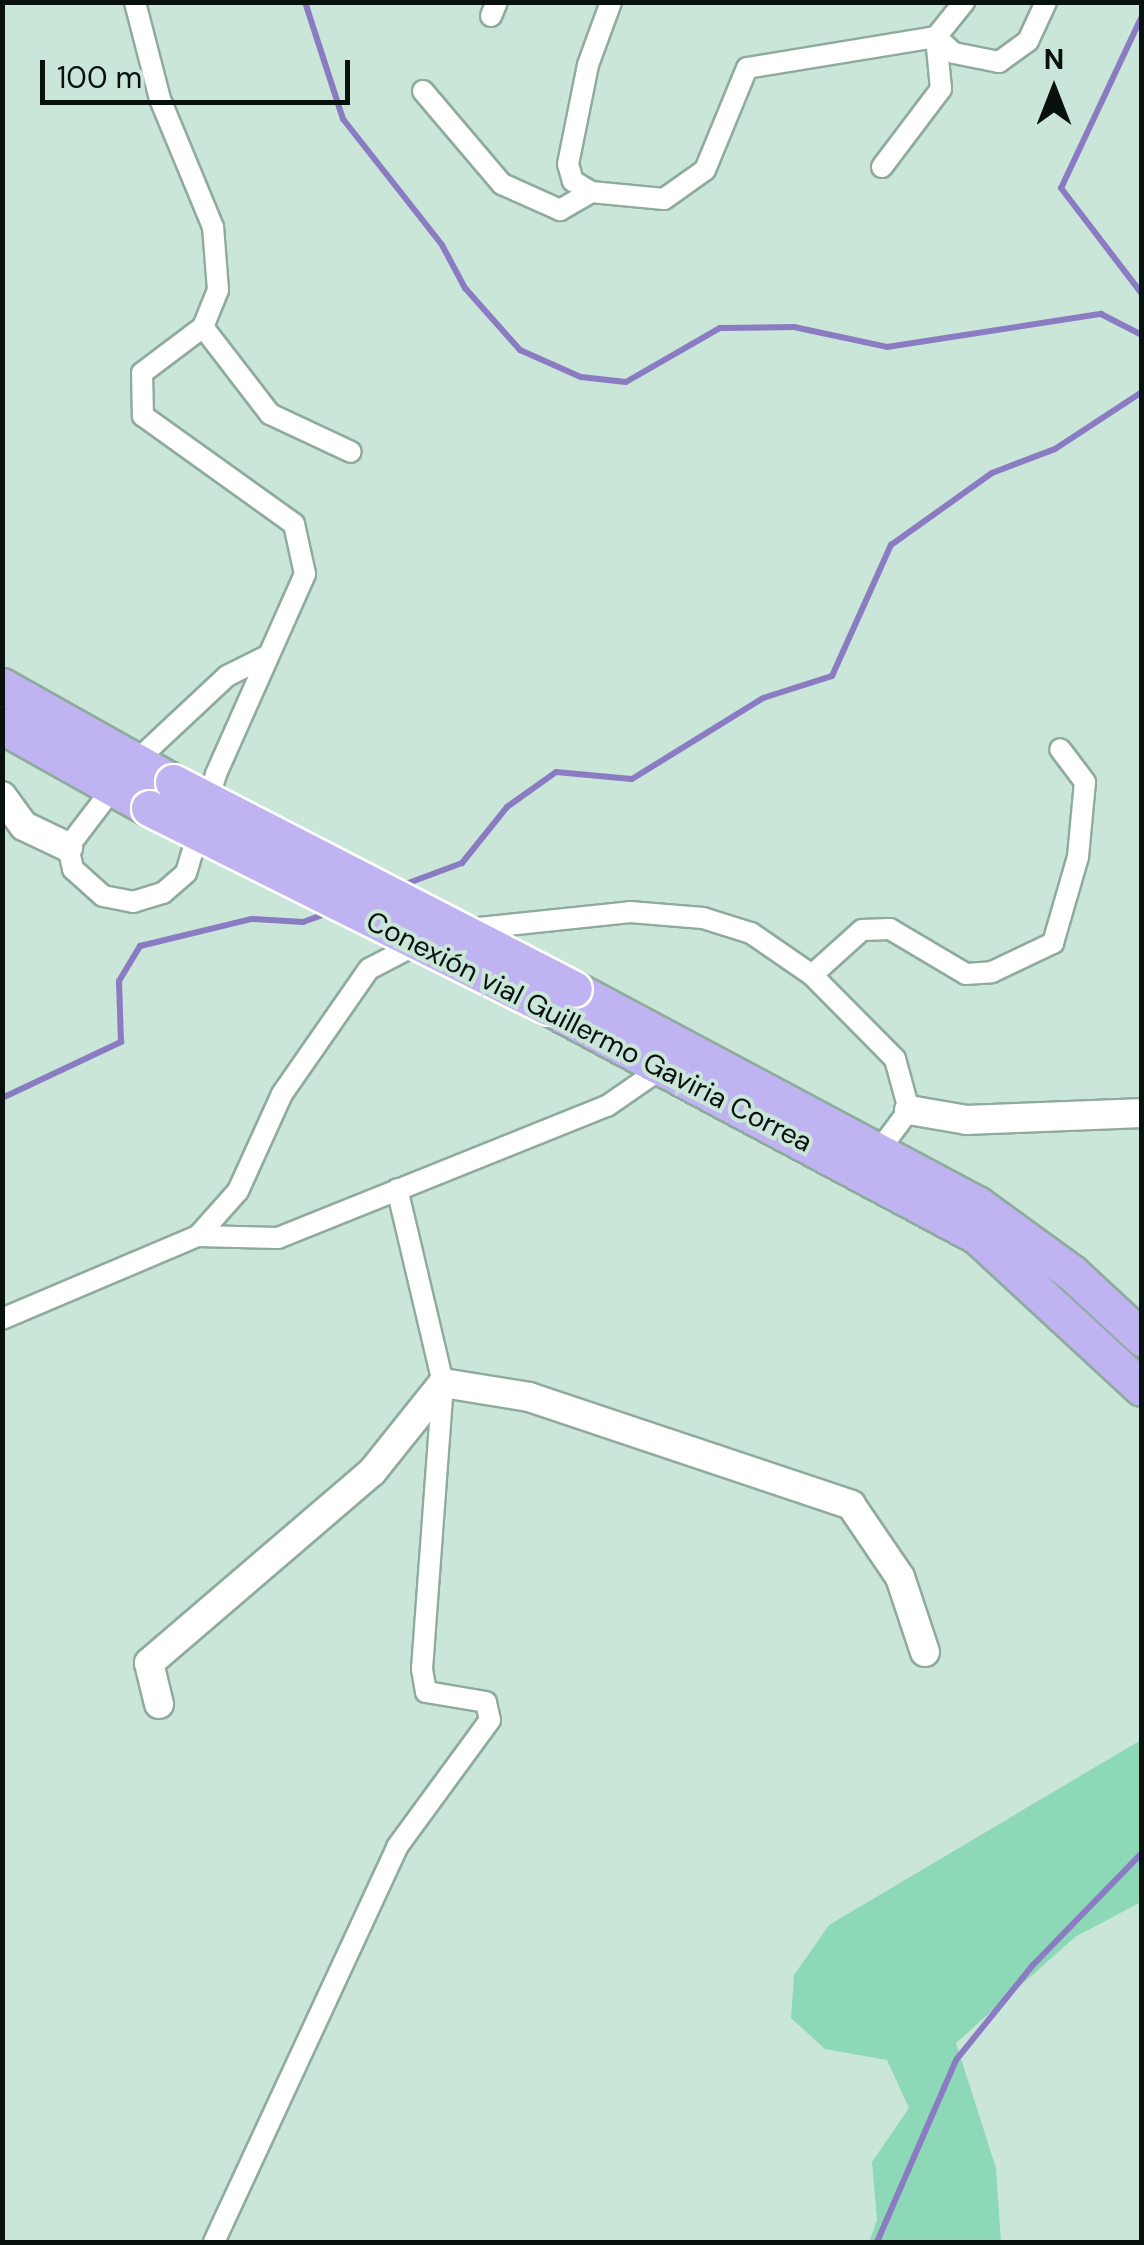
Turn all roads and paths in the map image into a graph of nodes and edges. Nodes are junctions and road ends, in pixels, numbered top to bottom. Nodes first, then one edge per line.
1 (135, 2) edge
2 (611, 2) edge
3 (964, 2) edge
4 (1046, 2) edge
5 (936, 37) junction
6 (424, 91) dead end
7 (882, 166) dead end
8 (590, 192) junction
9 (203, 327) junction
10 (350, 452) dead end
11 (266, 656) junction
12 (2, 686) edge
13 (2, 726) edge
14 (1060, 749) dead end
15 (123, 776) junction
16 (2, 796) edge
17 (68, 846) junction
18 (812, 976) junction
19 (561, 998) junction
20 (658, 1070) junction
21 (908, 1110) junction
22 (1142, 1114) edge
23 (880, 1149) junction
24 (396, 1189) junction
25 (198, 1236) junction
26 (2, 1319) edge
27 (1142, 1338) edge
28 (443, 1383) junction
29 (1142, 1388) edge
30 (925, 1652) dead end
31 (159, 1704) dead end
32 (214, 2242) edge

1 - 9 street
2 - 8 street
3 - 5 street
4 - 5 street
5 - 7 street
5 - 8 street
6 - 8 street
9 - 10 street
9 - 11 street
11 - 15 street
11 - 17 street
12 - 15 highway, Conexión vial Guillermo Gaviria Correa
13 - 15 highway, Conexión vial Guillermo Gaviria Correa
14 - 18 street
15 - 17 street
15 - 19 highway, Conexión vial Guillermo Gaviria Correa, bridge
16 - 17 street
18 - 21 street
18 - 25 street
19 - 20 highway, Conexión vial Guillermo Gaviria Correa
19 - 23 highway, Conexión vial Guillermo Gaviria Correa
20 - 24 street
20 - 29 highway, Conexión vial Guillermo Gaviria Correa
21 - 22 street
21 - 23 street
23 - 27 highway, Conexión vial Guillermo Gaviria Correa
24 - 25 street
24 - 28 street
25 - 26 street
28 - 30 street
28 - 31 street
28 - 32 street

